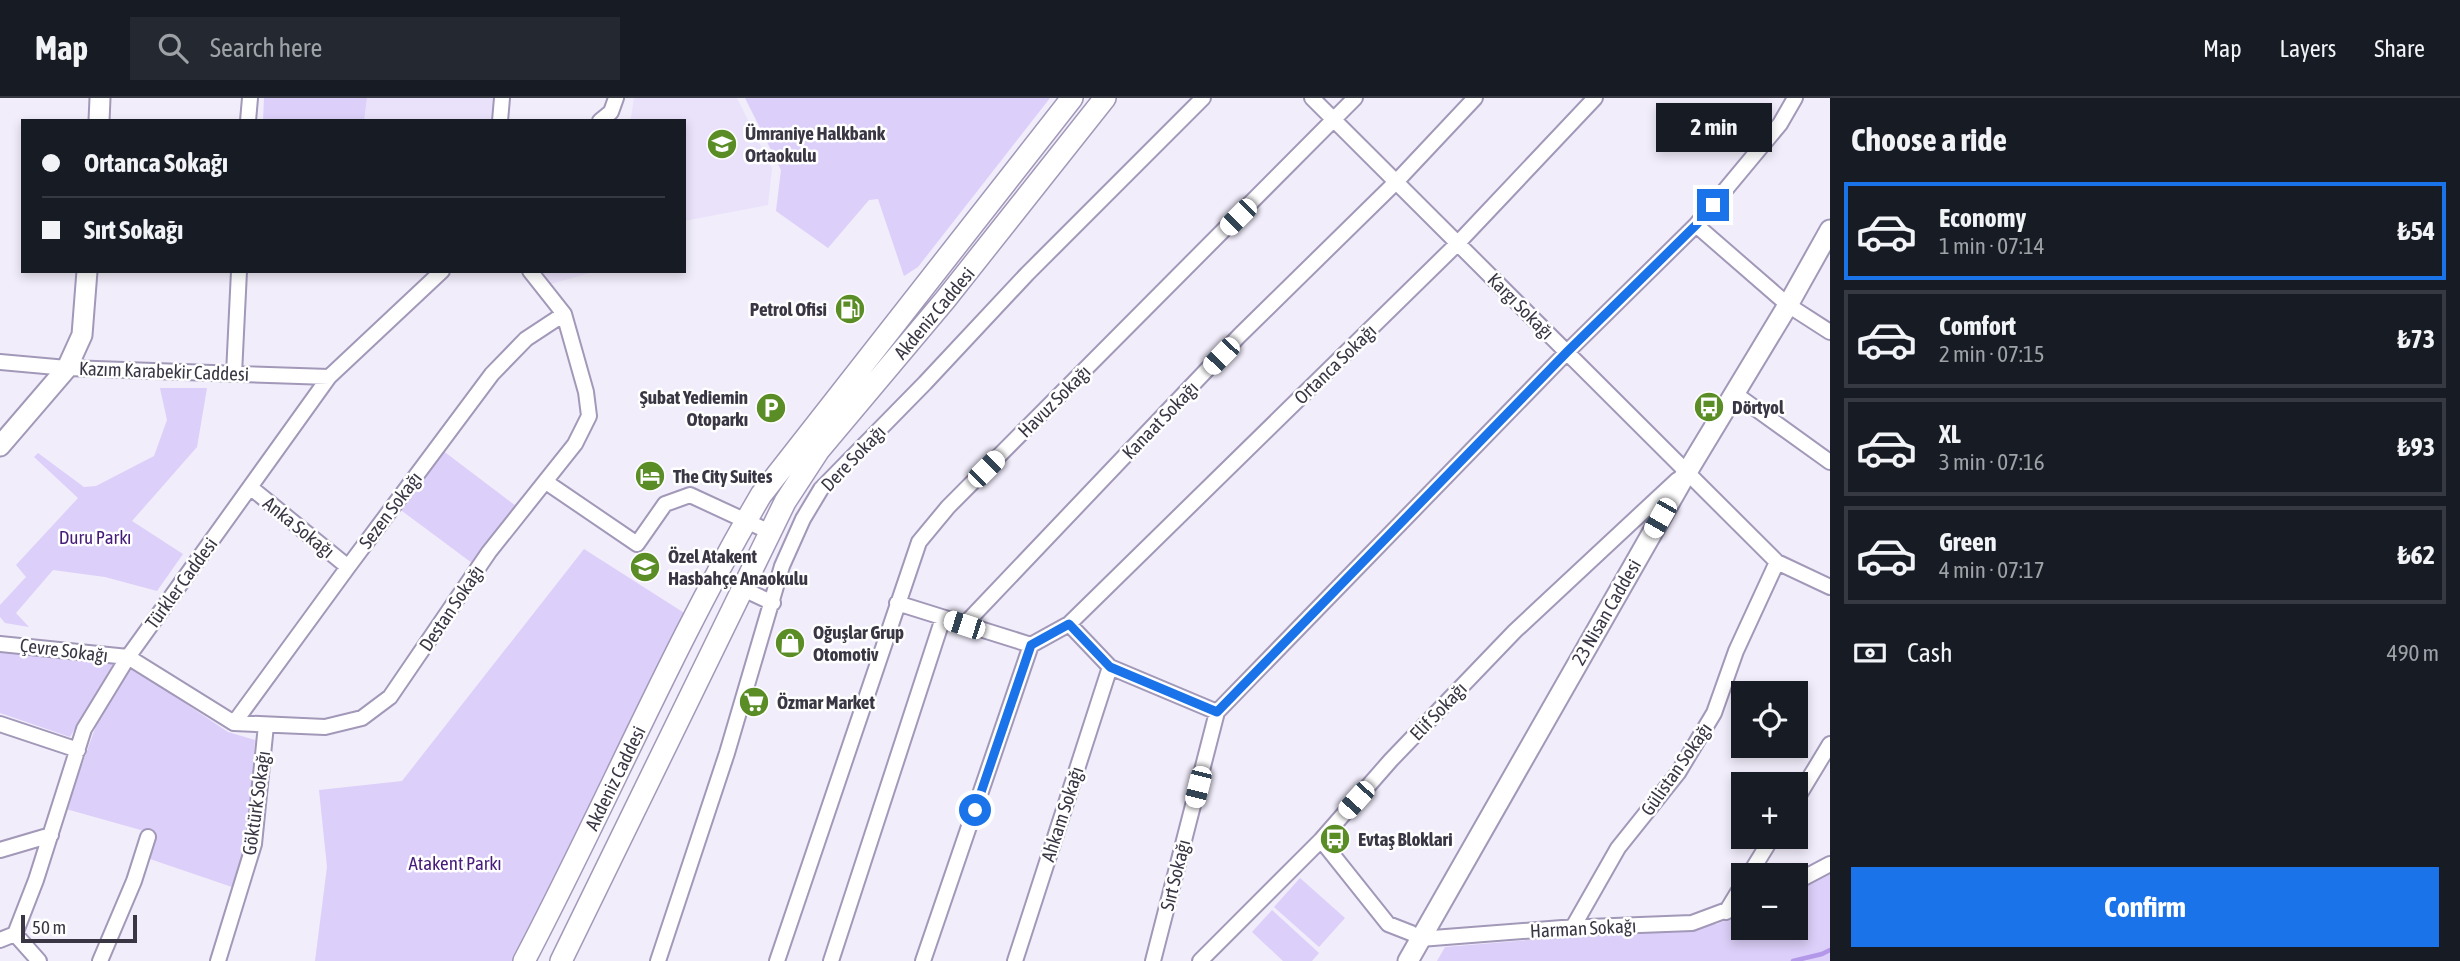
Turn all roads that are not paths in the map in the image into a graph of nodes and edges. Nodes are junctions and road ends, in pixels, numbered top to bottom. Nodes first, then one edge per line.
1 (100, 98) edge
2 (250, 98) edge
3 (502, 98) edge
4 (1072, 98) edge
5 (1105, 98) edge
6 (1203, 98) edge
7 (1312, 98) edge
8 (1355, 98) edge
9 (1475, 98) edge
10 (1595, 98) edge
11 (1795, 98) edge
12 (99, 119) edge
13 (248, 119) edge
14 (500, 119) edge
15 (1335, 121) junction
16 (1396, 182) junction
17 (1696, 225) junction
18 (1830, 230) edge
19 (1458, 243) junction
20 (87, 273) edge
21 (239, 273) edge
22 (440, 273) edge
23 (532, 273) edge
24 (1788, 304) junction
25 (564, 314) junction
26 (1830, 332) edge
27 (1567, 352) junction
28 (0, 362) edge
29 (67, 368) junction
30 (234, 374) junction
31 (329, 377) junction
32 (1734, 393) junction
33 (0, 446) edge
34 (1830, 462) edge
35 (1687, 472) junction
36 (547, 482) junction
37 (250, 487) junction
38 (746, 520) junction
39 (770, 532) junction
40 (1777, 562) junction
41 (348, 567) junction
42 (1830, 587) edge
43 (743, 589) junction
44 (773, 603) junction
45 (897, 603) junction
46 (943, 618) junction
47 (1069, 624) junction
48 (964, 625) junction
49 (0, 643) edge
50 (1031, 645) junction
51 (128, 657) junction
52 (1110, 667) junction
53 (1217, 712) junction
54 (234, 723) junction
55 (0, 724) edge
56 (266, 725) junction
57 (1830, 744) edge
58 (78, 750) junction
59 (1808, 780) edge
60 (51, 835) junction
61 (148, 837) dead end
62 (1321, 839) junction
63 (0, 850) edge
64 (1830, 864) edge
65 (1808, 876) edge
66 (1731, 904) edge
67 (1731, 910) edge
68 (1726, 912) junction
69 (1573, 927) junction
70 (15, 934) junction
71 (1420, 939) junction
72 (0, 940) edge
73 (39, 961) edge
74 (100, 961) edge
75 (218, 961) edge
76 (524, 961) edge
77 (561, 961) edge
78 (659, 961) edge
79 (777, 961) edge
80 (831, 961) edge
81 (923, 961) edge
82 (1015, 961) edge
83 (1153, 961) edge
84 (1200, 961) edge
85 (1408, 961) edge

1 - 12 street
2 - 13 street
3 - 14 street
4 - 38 main road, Akdeniz Caddesi
5 - 39 main road, Akdeniz Caddesi
6 - 44 street, Dere Sokağı
7 - 15 street, Kargı Sokağı
8 - 15 street, Havuz Sokağı
9 - 16 street, Kanaat Sokağı
10 - 19 street, Ortanca Sokağı
11 - 17 street, Sırt Sokağı
15 - 16 street, Kargı Sokağı
15 - 45 street, Havuz Sokağı
16 - 19 street, Kargı Sokağı
16 - 48 street, Kanaat Sokağı
17 - 24 street
17 - 27 street, Sırt Sokağı
18 - 24 street, 23 Nisan Caddesi
19 - 27 street, Kargı Sokağı
19 - 47 street, Ortanca Sokağı
20 - 29 street
21 - 30 street
22 - 31 street, Türkler Caddesi
23 - 25 street, Destan Sokağı
24 - 26 street
24 - 32 street, 23 Nisan Caddesi
25 - 36 street, Destan Sokağı
25 - 41 street, Sezen Sokağı
27 - 35 street, Kargı Sokağı
27 - 53 street, Sırt Sokağı
28 - 29 street, Kazım Karabekir Caddesi
29 - 30 street, Kazım Karabekir Caddesi
29 - 33 street
30 - 31 street, Kazım Karabekir Caddesi
31 - 37 street, Türkler Caddesi
32 - 34 street
32 - 35 street, 23 Nisan Caddesi
35 - 40 street, Kargı Sokağı
35 - 62 street, Elif Sokağı
35 - 71 street, 23 Nisan Caddesi
36 - 38 street
36 - 56 street, Destan Sokağı
37 - 41 street, Anka Sokağı
37 - 51 street, Türkler Caddesi
38 - 39 street
38 - 76 main road, Akdeniz Caddesi
39 - 43 main road, Akdeniz Caddesi
40 - 42 street, Kargı Sokağı
40 - 69 street, Gülistan Sokağı
41 - 54 street, Sezen Sokağı
43 - 44 street
43 - 77 main road, Akdeniz Caddesi
44 - 78 street, Dere Sokağı
45 - 46 street
45 - 79 street, Havuz Sokağı
46 - 48 street
46 - 80 street
47 - 50 street, Ortanca Sokağı
47 - 52 street
48 - 50 street
49 - 51 street, Çevre Sokağı
50 - 81 street
51 - 54 street, Destan Sokağı
51 - 58 street, Türkler Caddesi
52 - 53 street
52 - 82 street, Ahkam Sokağı
53 - 83 street, Sırt Sokağı
54 - 56 street, Destan Sokağı
55 - 58 street
56 - 75 street, Göktürk Sokağı
57 - 59 street
58 - 60 street, Türkler Caddesi
60 - 63 street
60 - 70 street, Türkler Caddesi
61 - 74 street
62 - 71 street
62 - 84 street, Elif Sokağı
64 - 65 street
66 - 68 street
67 - 68 street, Harman Sokağı
68 - 69 street, Harman Sokağı
69 - 71 street, Harman Sokağı
70 - 72 street
70 - 73 street
71 - 85 street, 23 Nisan Caddesi

